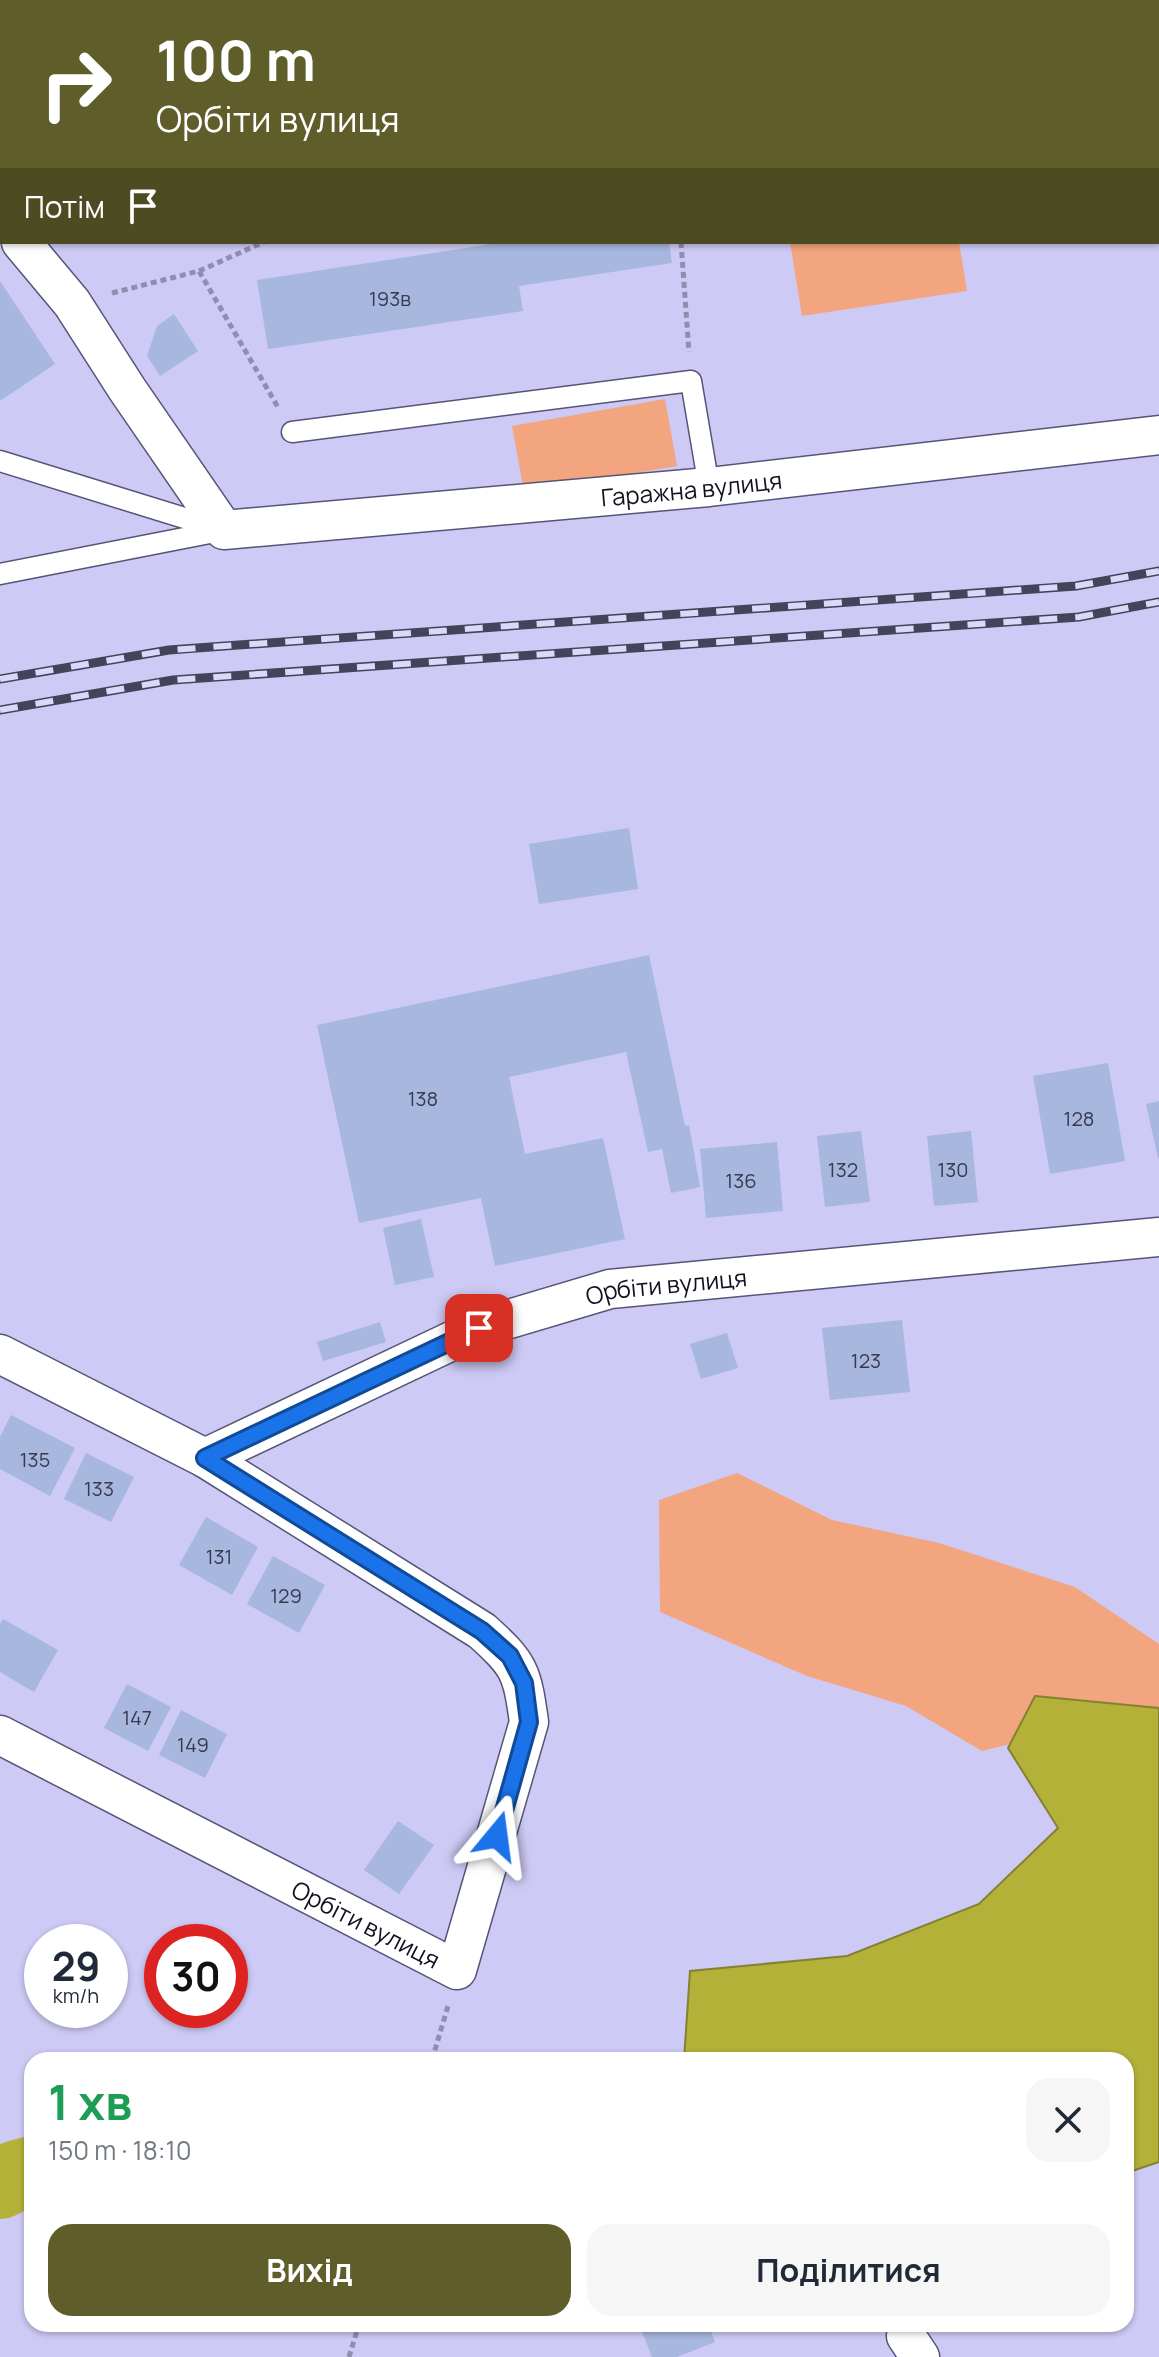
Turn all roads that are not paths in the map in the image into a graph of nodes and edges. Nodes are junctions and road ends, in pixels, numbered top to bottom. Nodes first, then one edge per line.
1 (23, 244) edge
2 (292, 432) road end
3 (1159, 435) edge
4 (0, 461) edge
5 (709, 487) junction
6 (224, 530) junction
7 (0, 574) edge
8 (1159, 1237) edge
9 (0, 1354) edge
10 (205, 1458) junction
11 (0, 1735) edge

1 - 6 street
2 - 5 lane
3 - 5 street, Гаражна вулиця
4 - 6 lane
5 - 6 street, Гаражна вулиця
6 - 7 lane, Гаражна вулиця
8 - 10 street, Орбіти вулиця
9 - 10 street, Орбіти вулиця
10 - 11 street, Орбіти вулиця

